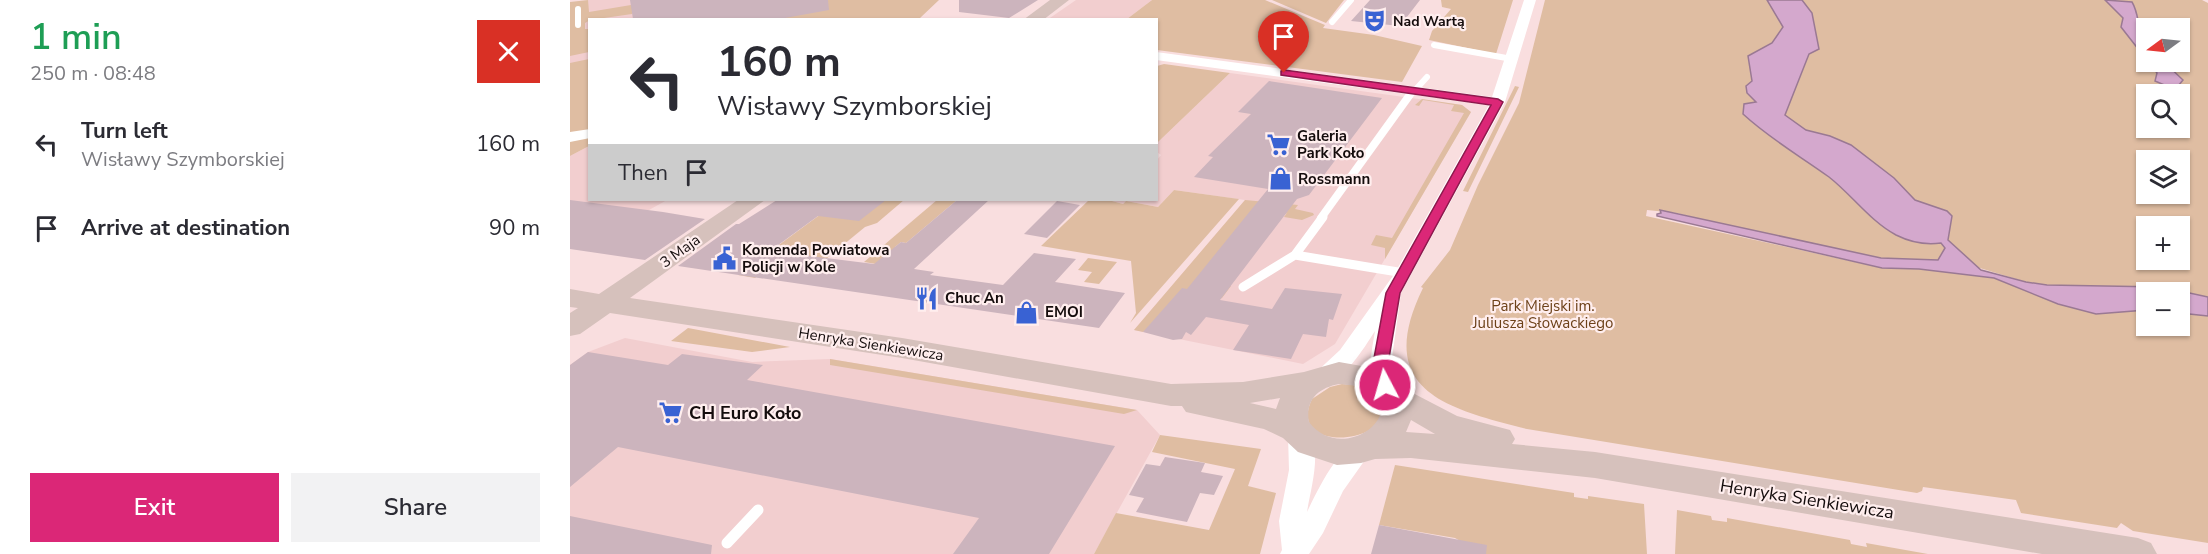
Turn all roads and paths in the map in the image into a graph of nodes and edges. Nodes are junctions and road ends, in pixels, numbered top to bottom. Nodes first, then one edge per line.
1 (1061, 0) edge
2 (1351, 0) edge
3 (1530, 0) edge
4 (570, 14) edge
5 (1034, 18) edge
6 (1332, 22) dead end
7 (578, 25) dead end
8 (1434, 45) dead end
9 (1158, 56) edge
10 (1512, 59) junction
11 (1427, 77) dead end
12 (1413, 90) junction
13 (1498, 102) junction
14 (588, 133) edge
15 (570, 137) edge
16 (752, 201) edge
17 (1295, 255) junction
18 (1404, 273) junction
19 (1243, 287) dead end
20 (1393, 293) junction
21 (570, 298) edge
22 (605, 303) junction
23 (570, 327) edge
24 (1317, 379) junction
25 (1391, 392) junction
26 (1171, 395) junction
27 (1297, 432) junction
28 (1366, 448) junction
29 (1595, 465) junction
30 (758, 510) dead end
31 (727, 543) dead end
32 (1295, 552) edge
33 (2138, 554) edge

1 - 5 street
2 - 6 lane
3 - 10 street
4 - 7 lane
8 - 10 lane
9 - 12 street
10 - 13 street
11 - 12 lane
12 - 13 street
12 - 17 lane
13 - 18 street
14 - 15 street
16 - 22 street, 3 Maja
17 - 18 lane
17 - 19 lane
18 - 20 street
20 - 24 street
20 - 25 street
21 - 22 street, Henryka Sienkiewicza
22 - 23 street, 3 Maja
22 - 26 street, Henryka Sienkiewicza
24 - 25 street
24 - 26 street, Henryka Sienkiewicza
24 - 27 street
25 - 28 street
25 - 29 street, Henryka Sienkiewicza
26 - 27 street, Henryka Sienkiewicza
27 - 28 street
27 - 32 street
28 - 29 street, Henryka Sienkiewicza
28 - 32 street
29 - 33 street, Henryka Sienkiewicza
30 - 31 lane

